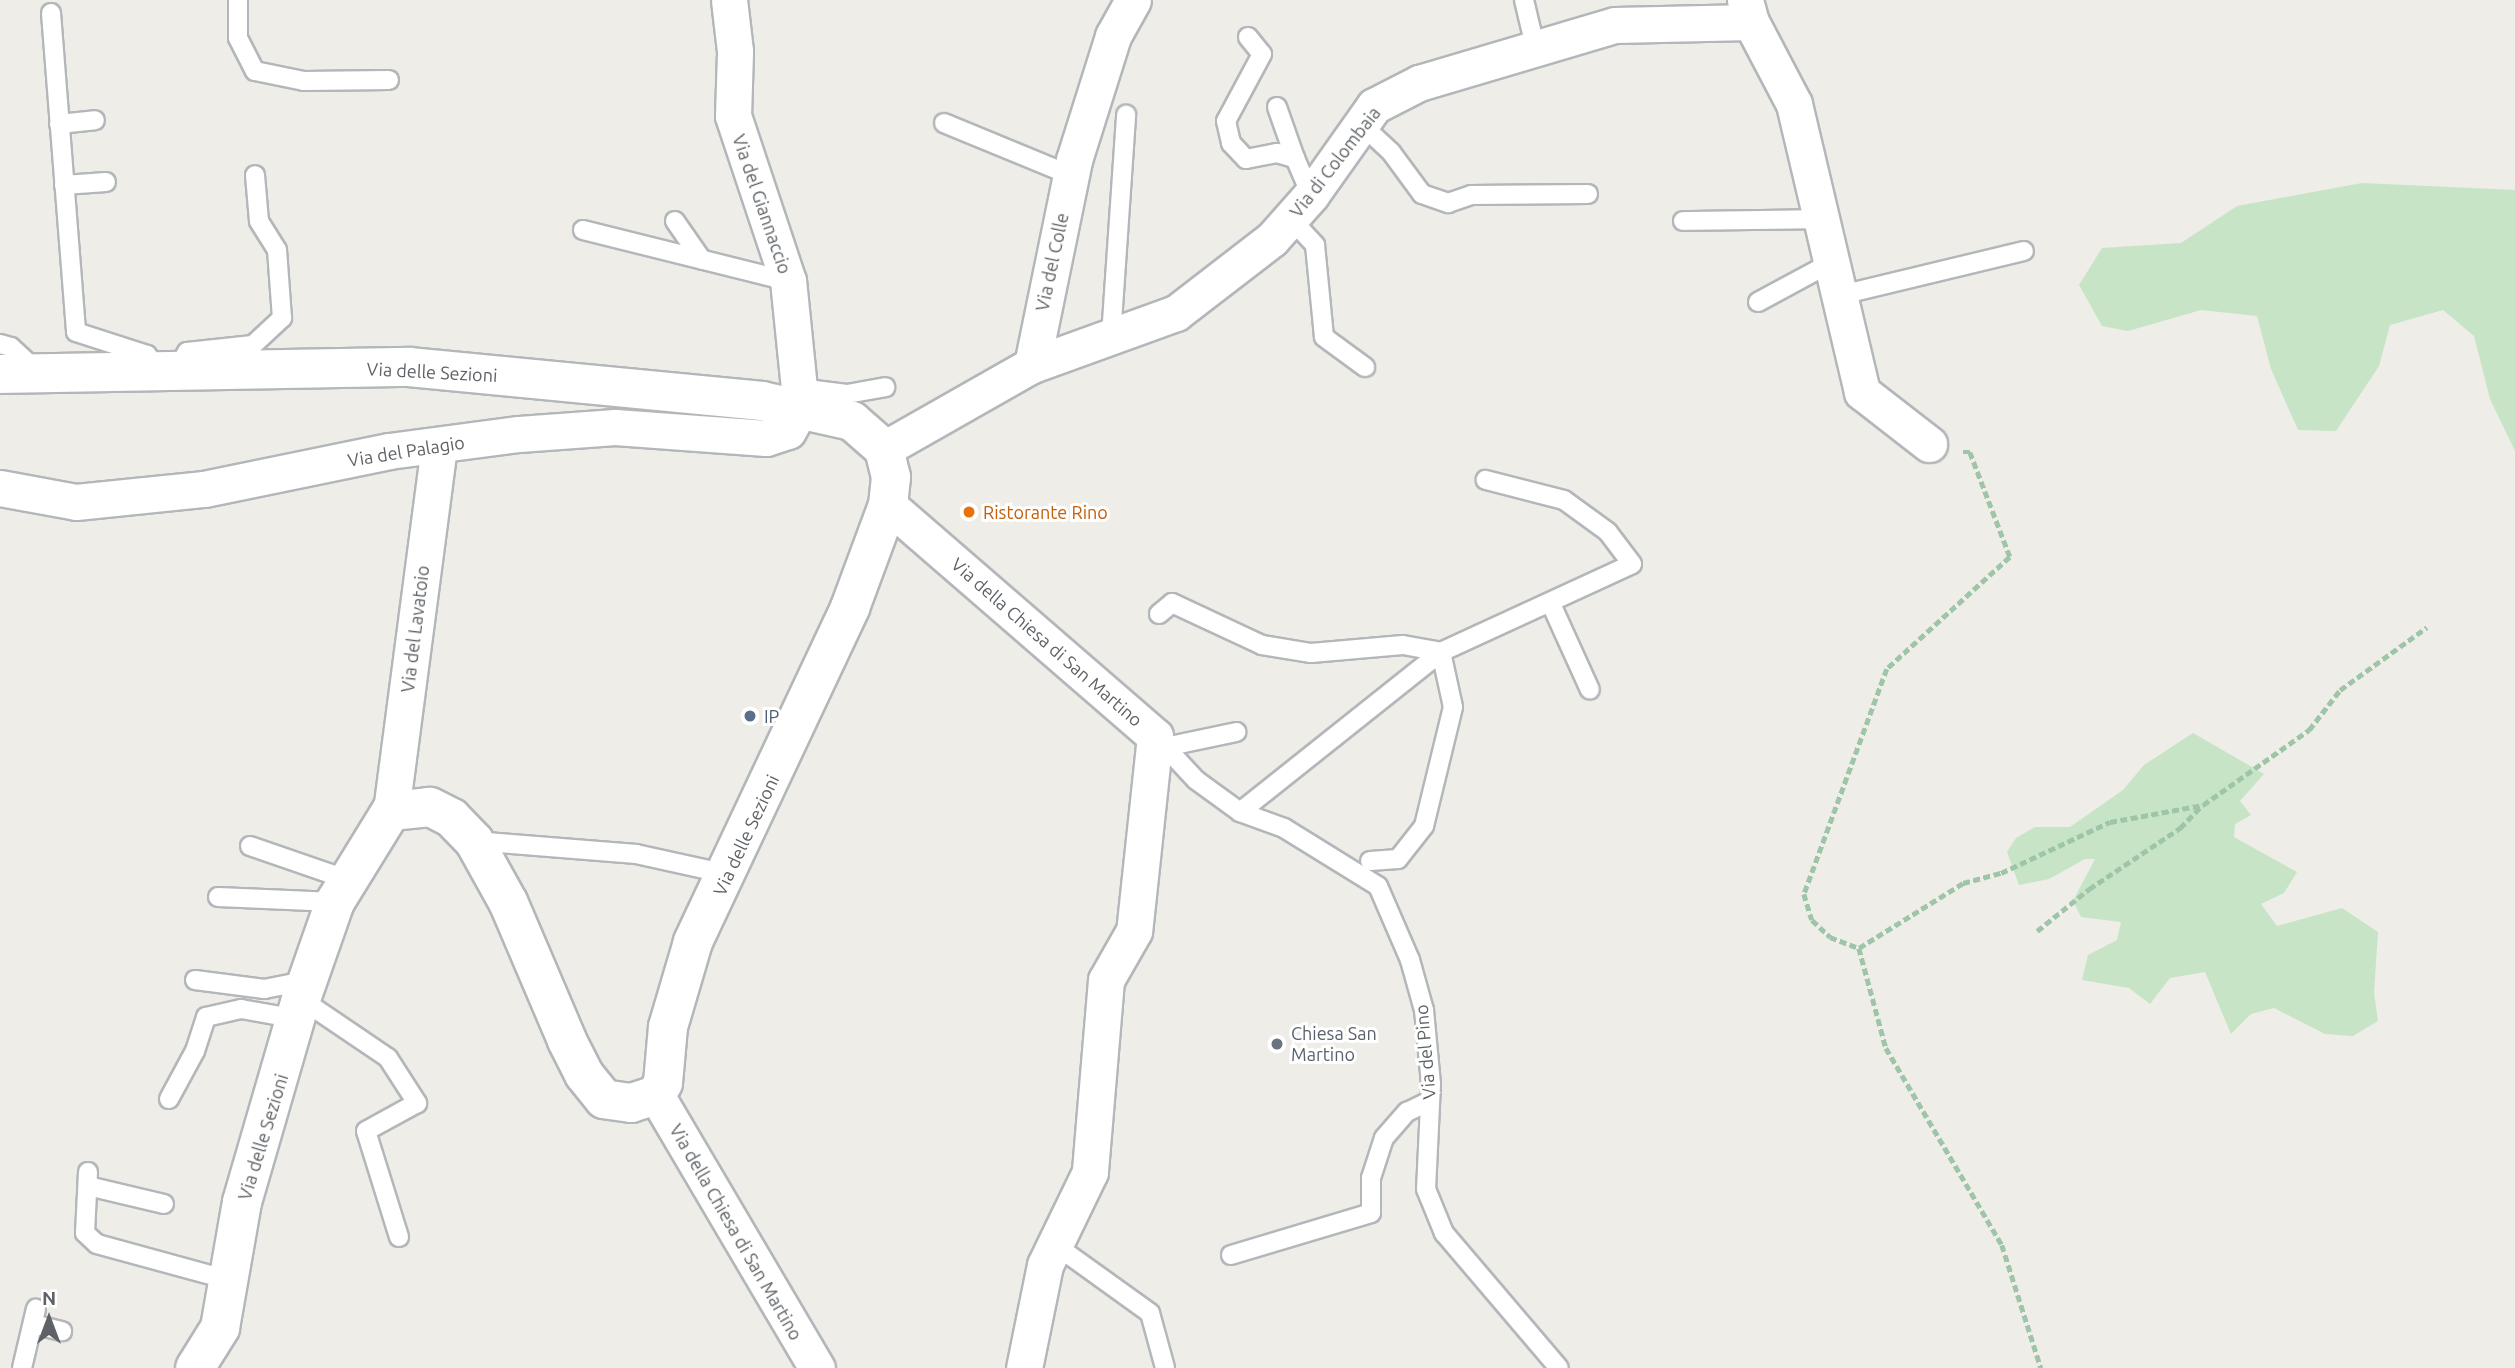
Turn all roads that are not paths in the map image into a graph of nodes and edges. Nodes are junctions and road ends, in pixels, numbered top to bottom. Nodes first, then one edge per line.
1 (238, 0) edge
2 (729, 0) edge
3 (1133, 0) edge
4 (1524, 0) edge
5 (1748, 11) edge
6 (51, 13) dead end
7 (1248, 37) dead end
8 (1535, 46) junction
9 (389, 80) dead end
10 (1277, 107) dead end
11 (1126, 115) dead end
12 (95, 120) dead end
13 (944, 123) dead end
14 (59, 124) junction
15 (1362, 124) junction
16 (1295, 158) junction
17 (1070, 175) junction
18 (255, 176) dead end
19 (106, 182) dead end
20 (64, 185) junction
21 (1588, 194) dead end
22 (1301, 206) junction
23 (1822, 219) junction
24 (675, 221) dead end
25 (1683, 221) dead end
26 (583, 230) dead end
27 (2024, 251) dead end
28 (702, 260) junction
29 (1832, 262) junction
30 (789, 281) junction
31 (1841, 295) junction
32 (1758, 302) dead end
33 (1111, 337) junction
34 (0, 344) edge
35 (1032, 365) junction
36 (1366, 367) dead end
37 (166, 371) junction
38 (40, 373) junction
39 (0, 374) edge
40 (885, 387) dead end
41 (800, 398) junction
42 (1929, 444) road end
43 (439, 446) junction
44 (884, 449) junction
45 (1486, 480) dead end
46 (0, 488) edge
47 (888, 505) junction
48 (1551, 604) junction
49 (1158, 614) dead end
50 (1441, 652) junction
51 (1590, 690) dead end
52 (1236, 732) dead end
53 (1160, 741) junction
54 (391, 811) junction
55 (1240, 812) junction
56 (474, 841) junction
57 (250, 846) dead end
58 (1370, 861) dead end
59 (729, 874) junction
60 (341, 890) junction
61 (218, 898) dead end
62 (195, 980) dead end
63 (302, 1002) junction
64 (656, 1095) junction
65 (169, 1099) dead end
66 (1430, 1101) junction
67 (164, 1204) dead end
68 (399, 1237) dead end
69 (1054, 1244) junction
70 (1230, 1255) dead end
71 (229, 1280) junction
72 (62, 1331) dead end
73 (22, 1368) edge
74 (195, 1368) edge
75 (817, 1368) edge
76 (1024, 1368) edge
77 (1164, 1368) edge
78 (1559, 1368) edge

1 - 9 lane
2 - 30 street, Via del Giannaccio
3 - 17 street, Via del Colle
4 - 8 lane
5 - 8 street, Via di Colombaia
5 - 23 street
6 - 14 lane
7 - 16 lane
8 - 15 street, Via di Colombaia
10 - 16 lane
11 - 33 lane
12 - 14 lane
13 - 17 lane
14 - 20 lane
15 - 21 lane
15 - 22 street, Via di Colombaia
16 - 22 lane
17 - 35 street, Via del Colle
18 - 37 lane
19 - 20 lane
20 - 37 lane
22 - 33 street, Via di Colombaia
22 - 36 lane
23 - 25 lane
23 - 29 street
24 - 28 lane
26 - 28 lane
27 - 31 lane
28 - 30 lane
29 - 31 street
29 - 32 lane
30 - 41 street, Via del Giannaccio
31 - 42 street
33 - 35 street, Via di Colombaia
34 - 38 lane
35 - 44 street
37 - 38 street, Via delle Sezioni
37 - 41 street, Via delle Sezioni
38 - 39 street, Via delle Sezioni
40 - 41 lane
41 - 43 street, Via del Palagio
41 - 44 street, Via delle Sezioni
43 - 46 street, Via del Palagio
43 - 54 street, Via del Lavatoio
44 - 47 street, Via delle Sezioni
45 - 48 lane
47 - 53 street, Via della Chiesa di San Martino
47 - 59 street, Via delle Sezioni
48 - 50 lane
48 - 51 lane
49 - 50 lane
50 - 55 lane
50 - 58 lane
52 - 53 lane
53 - 55 lane, Via del Pino
53 - 69 street, Via della Chiesa di San Martino
54 - 56 street
54 - 60 street, Via delle Sezioni
55 - 66 lane, Via del Pino
56 - 59 lane
56 - 64 street
57 - 60 lane
59 - 64 street, Via delle Sezioni
60 - 61 lane
60 - 63 street, Via delle Sezioni
62 - 63 lane
63 - 65 lane
63 - 68 lane
63 - 71 street, Via delle Sezioni
64 - 75 street, Via della Chiesa di San Martino
66 - 70 lane
66 - 78 lane, Via del Pino
67 - 71 lane
69 - 76 street, Via della Chiesa di San Martino
69 - 77 lane
71 - 74 street, Via delle Sezioni
72 - 73 lane

